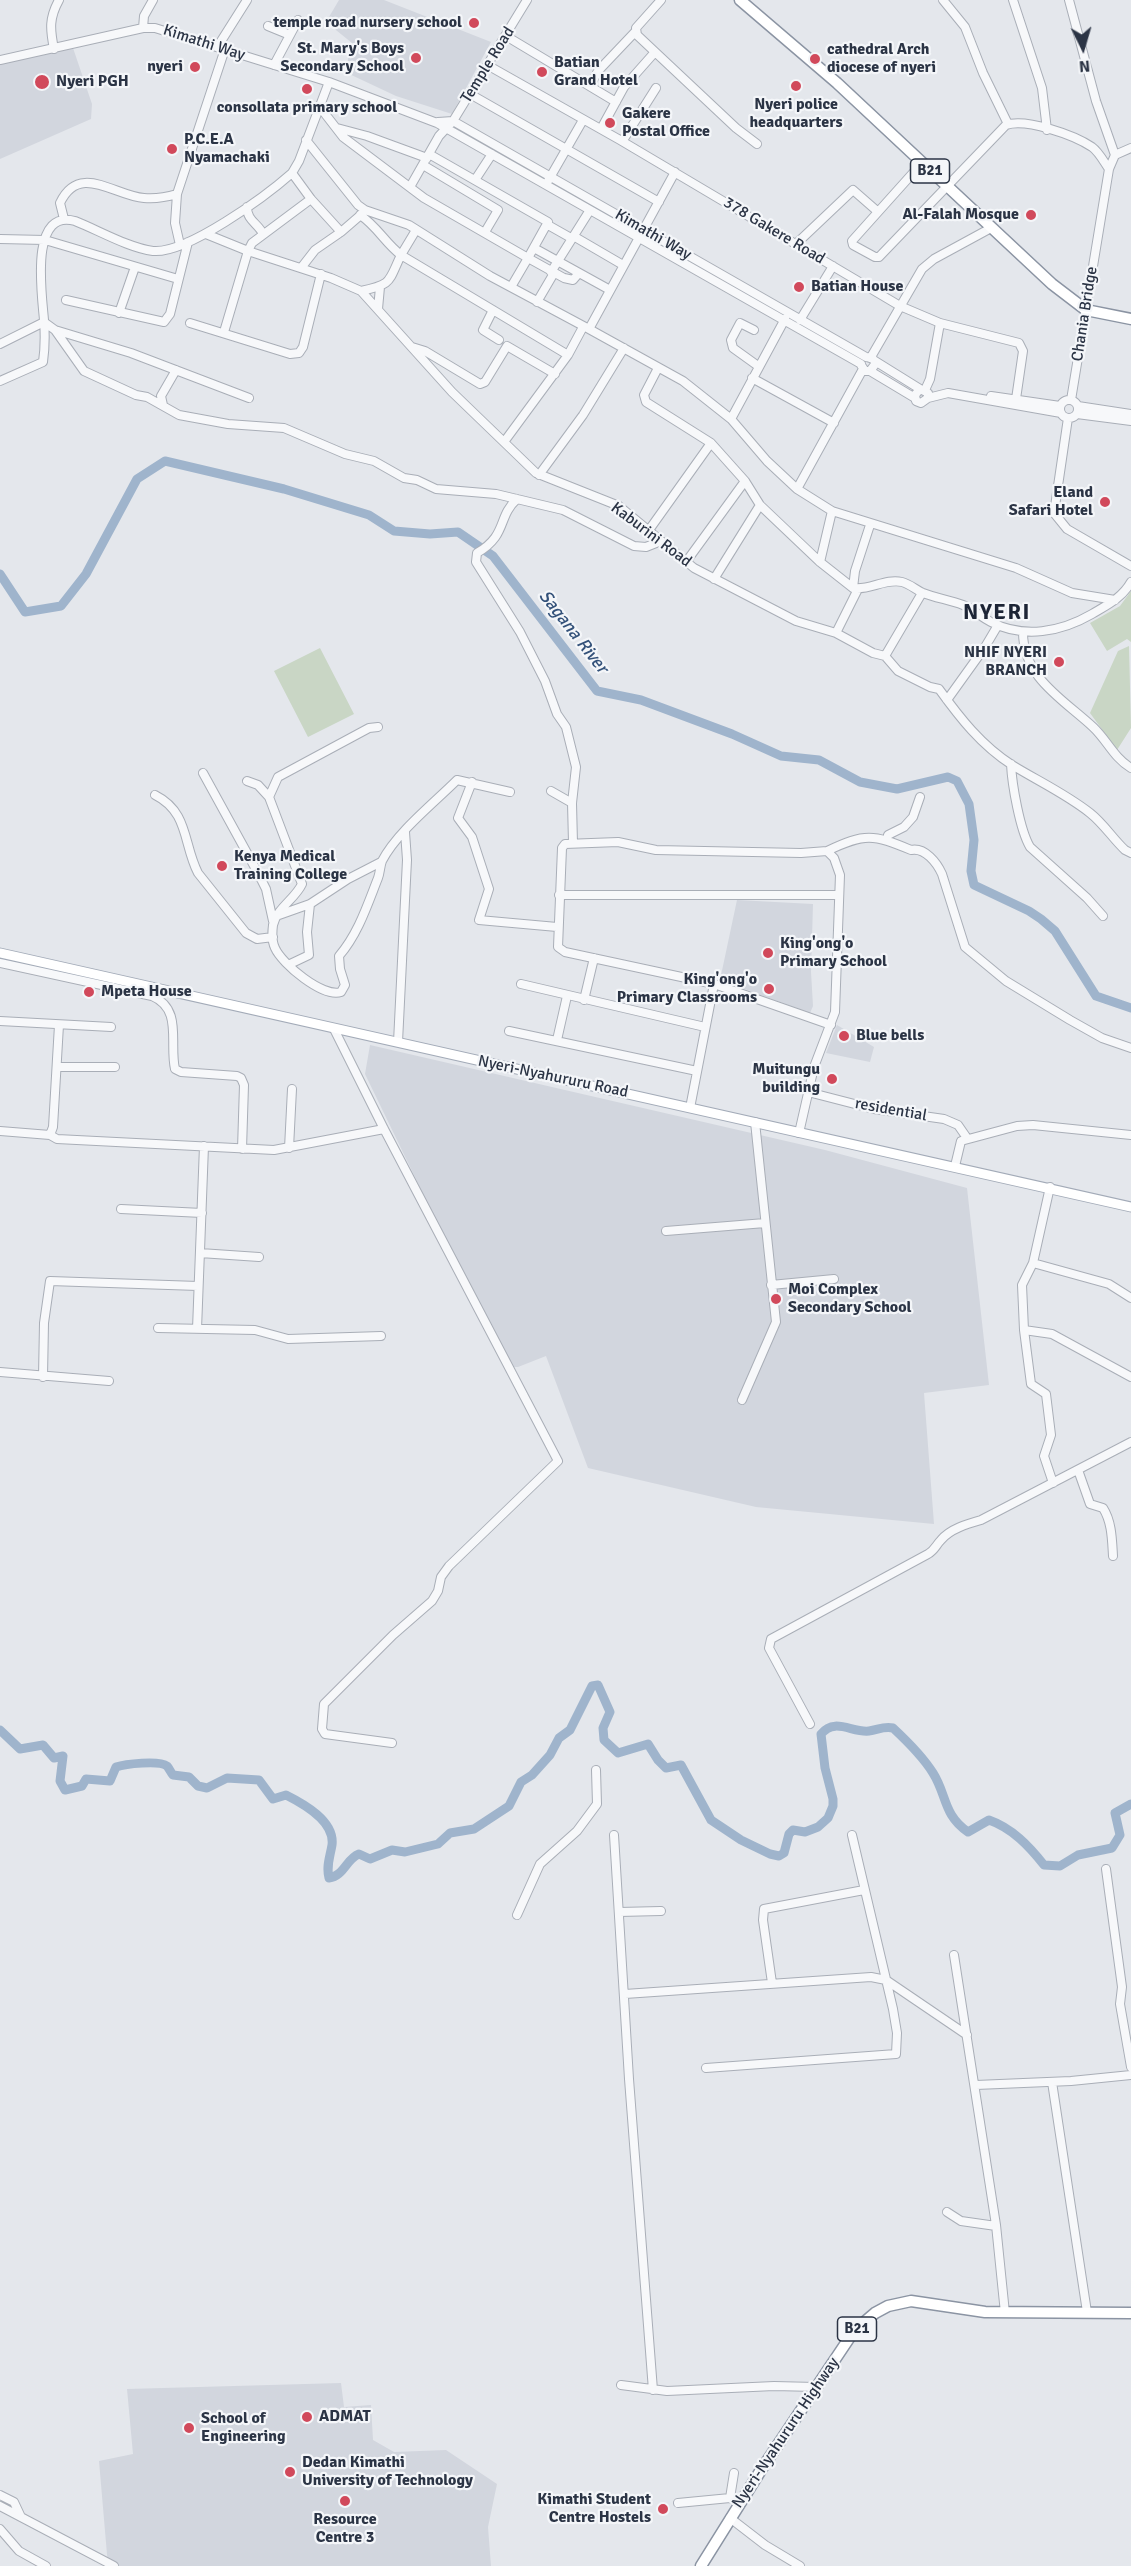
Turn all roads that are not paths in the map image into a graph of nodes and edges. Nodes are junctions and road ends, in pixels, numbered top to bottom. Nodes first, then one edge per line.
1 (59, 0) edge
2 (153, 0) edge
3 (247, 0) edge
4 (527, 0) edge
5 (661, 0) edge
6 (740, 0) edge
7 (943, 0) edge
8 (1013, 0) edge
9 (1069, 0) edge
10 (298, 20) dead end
11 (268, 26) dead end
12 (143, 28) junction
13 (635, 32) junction
14 (290, 35) junction
15 (506, 36) junction
16 (222, 47) junction
17 (54, 49) junction
18 (655, 52) junction
19 (0, 60) edge
20 (274, 65) junction
21 (489, 66) junction
22 (329, 82) junction
23 (590, 86) junction
24 (656, 88) dead end
25 (470, 94) junction
26 (616, 102) junction
27 (320, 106) junction
28 (583, 120) junction
29 (453, 121) junction
30 (437, 123) junction
31 (1008, 124) junction
32 (337, 128) junction
33 (446, 128) junction
34 (601, 129) junction
35 (1047, 130) junction
36 (625, 136) dead end
37 (306, 140) junction
38 (757, 144) dead end
39 (1131, 148) edge
40 (566, 150) junction
41 (492, 154) junction
42 (1115, 155) junction
43 (426, 159) junction
44 (921, 164) junction
45 (1109, 169) junction
46 (675, 172) junction
47 (292, 173) junction
48 (550, 176) junction
49 (475, 180) junction
50 (546, 184) junction
51 (947, 185) junction
52 (410, 187) junction
53 (177, 194) junction
54 (311, 199) junction
55 (658, 202) junction
56 (247, 207) junction
57 (590, 210) junction
58 (877, 211) junction
59 (363, 213) junction
60 (64, 219) junction
61 (548, 225) junction
62 (991, 228) junction
63 (416, 230) junction
64 (340, 232) junction
65 (485, 232) junction
66 (641, 232) junction
67 (206, 234) junction
68 (263, 234) junction
69 (573, 237) junction
70 (0, 239) edge
71 (45, 240) junction
72 (184, 244) junction
73 (796, 244) junction
74 (534, 248) junction
75 (248, 251) junction
76 (401, 255) junction
77 (528, 258) junction
78 (558, 262) junction
79 (623, 265) junction
80 (833, 266) junction
81 (135, 267) junction
82 (302, 268) junction
83 (553, 272) junction
84 (579, 273) junction
85 (321, 274) junction
86 (178, 279) junction
87 (380, 287) junction
88 (511, 287) junction
89 (610, 290) junction
90 (361, 291) junction
91 (66, 300) dead end
92 (537, 302) junction
93 (900, 306) junction
94 (378, 309) junction
95 (494, 310) junction
96 (1086, 310) junction
97 (119, 312) junction
98 (785, 319) junction
99 (1131, 319) edge
100 (800, 320) junction
101 (45, 322) junction
102 (190, 323) dead end
103 (940, 323) junction
104 (586, 328) junction
105 (55, 330) junction
106 (754, 330) dead end
107 (224, 332) junction
108 (499, 340) dead end
109 (0, 344) edge
110 (411, 347) junction
111 (624, 348) junction
112 (568, 356) junction
113 (868, 363) junction
114 (758, 366) junction
115 (658, 368) junction
116 (176, 370) junction
117 (555, 374) junction
118 (752, 378) junction
119 (0, 381) edge
120 (925, 393) junction
121 (249, 398) dead end
122 (915, 398) junction
123 (1016, 399) junction
124 (1071, 400) junction
125 (163, 405) junction
126 (1077, 410) junction
127 (1063, 413) junction
128 (1131, 414) edge
129 (731, 419) junction
130 (1131, 421) edge
131 (834, 423) junction
132 (504, 442) junction
133 (711, 443) junction
134 (539, 475) junction
135 (745, 481) junction
136 (797, 489) junction
137 (517, 499) junction
138 (760, 505) junction
139 (832, 511) junction
140 (870, 525) junction
141 (649, 530) junction
142 (661, 540) junction
143 (686, 562) junction
144 (820, 562) junction
145 (1131, 566) edge
146 (714, 579) junction
147 (1131, 582) edge
148 (855, 588) junction
149 (922, 593) junction
150 (1115, 600) junction
151 (998, 625) junction
152 (1023, 632) junction
153 (836, 633) junction
154 (885, 656) junction
155 (947, 700) junction
156 (378, 727) dead end
157 (1011, 764) junction
158 (1131, 768) edge
159 (203, 773) dead end
160 (247, 781) dead end
161 (472, 782) junction
162 (551, 791) dead end
163 (510, 792) dead end
164 (155, 795) dead end
165 (269, 796) junction
166 (920, 797) dead end
167 (572, 803) junction
168 (405, 832) junction
169 (887, 840) junction
170 (573, 843) junction
171 (827, 851) junction
172 (1131, 854) edge
173 (381, 862) junction
174 (560, 895) junction
175 (839, 895) junction
176 (310, 904) junction
177 (1103, 916) dead end
178 (275, 920) junction
179 (557, 927) junction
180 (273, 937) junction
181 (0, 953) edge
182 (594, 957) junction
183 (0, 963) edge
184 (290, 964) junction
185 (521, 984) dead end
186 (714, 984) junction
187 (567, 996) junction
188 (584, 1000) junction
189 (0, 1021) edge
190 (831, 1024) junction
191 (59, 1025) junction
192 (111, 1027) dead end
193 (705, 1027) junction
194 (334, 1029) junction
195 (509, 1030) dead end
196 (557, 1040) junction
197 (398, 1042) junction
198 (1131, 1048) edge
199 (57, 1067) junction
200 (115, 1067) dead end
201 (697, 1071) junction
202 (292, 1089) dead end
203 (808, 1092) junction
204 (690, 1108) junction
205 (756, 1122) junction
206 (384, 1129) junction
207 (0, 1131) edge
208 (799, 1132) junction
209 (50, 1135) junction
210 (1131, 1135) edge
211 (966, 1138) junction
212 (204, 1146) junction
213 (289, 1148) junction
214 (242, 1149) junction
215 (955, 1166) junction
216 (1050, 1187) junction
217 (1131, 1206) edge
218 (121, 1209) dead end
219 (202, 1213) junction
220 (765, 1223) junction
221 (666, 1231) dead end
222 (200, 1253) junction
223 (259, 1257) dead end
224 (1032, 1263) junction
225 (834, 1279) dead end
226 (771, 1285) junction
227 (198, 1286) junction
228 (1131, 1298) edge
229 (158, 1328) dead end
230 (198, 1329) junction
231 (1024, 1330) junction
232 (381, 1336) dead end
233 (0, 1372) edge
234 (43, 1377) junction
235 (1131, 1377) edge
236 (109, 1381) dead end
237 (742, 1401) dead end
238 (1131, 1442) edge
239 (1078, 1470) junction
240 (1053, 1483) junction
241 (1113, 1556) dead end
242 (810, 1724) dead end
243 (392, 1743) dead end
244 (596, 1770) dead end
245 (614, 1835) dead end
246 (852, 1836) dead end
247 (1106, 1869) dead end
248 (864, 1890) junction
249 (661, 1911) dead end
250 (619, 1912) junction
251 (517, 1916) dead end
252 (954, 1955) dead end
253 (886, 1980) junction
254 (772, 1983) junction
255 (625, 1994) junction
256 (967, 2035) junction
257 (1131, 2067) edge
258 (706, 2068) dead end
259 (1131, 2075) edge
260 (1052, 2082) junction
261 (976, 2085) junction
262 (947, 2212) dead end
263 (996, 2226) junction
264 (1087, 2312) junction
265 (1005, 2313) junction
266 (1131, 2313) edge
267 (621, 2385) dead end
268 (816, 2388) junction
269 (653, 2390) junction
270 (734, 2474) dead end
271 (0, 2495) edge
272 (735, 2500) junction
273 (678, 2502) dead end
274 (0, 2506) edge
275 (21, 2517) junction
276 (730, 2518) junction
277 (0, 2529) edge
278 (46, 2566) edge
279 (114, 2566) edge
280 (701, 2566) edge
281 (800, 2566) edge

1 - 17 street
2 - 12 street
3 - 16 street
4 - 15 street, Temple Road
5 - 13 street
6 - 44 highway, B21
7 - 31 street
8 - 35 street
9 - 42 street
10 - 14 street
11 - 14 street
12 - 16 street, Kimathi Way
12 - 17 street, Kimathi Way
13 - 18 street
13 - 23 street
14 - 20 street
15 - 21 street, Temple Road
15 - 23 street
16 - 20 street, Kimathi Way
16 - 53 street
17 - 19 street, Kimathi Way
18 - 26 street
18 - 38 street
20 - 22 street, Kimathi Way
21 - 25 street, Temple Road
21 - 28 street, 378 Gakere Road
22 - 27 street
22 - 30 street, Kimathi Way
23 - 26 street
24 - 36 street
25 - 29 street, Temple Road
25 - 40 street
26 - 34 street
27 - 32 street
27 - 37 street
28 - 34 street, 378 Gakere Road
28 - 40 street
29 - 30 street, Kimathi Way
29 - 33 street, Temple Road
29 - 48 street, Kimathi Way
30 - 33 street, Kimathi Way
31 - 35 street
31 - 51 street
32 - 43 street
32 - 52 street
33 - 41 street, Kimathi Way
33 - 43 street, Temple Road
34 - 46 street, 378 Gakere Road
35 - 45 street
37 - 47 street
37 - 59 street
39 - 42 street
40 - 48 street
40 - 55 street
41 - 49 street
41 - 50 street, Kimathi Way
42 - 45 street, Chania Bridge
43 - 49 street
43 - 52 street, Temple Road
43 - 65 street
44 - 51 highway, B21
44 - 58 street
45 - 96 street, Chania Bridge
46 - 55 street
46 - 73 street, 378 Gakere Road
47 - 54 street
47 - 56 street
48 - 50 street
48 - 66 street, Kimathi Way
49 - 61 street
50 - 57 street, Kimathi Way
51 - 58 street
51 - 62 highway, B21
52 - 65 street
53 - 60 street
53 - 72 street
54 - 64 street
54 - 68 street
55 - 66 street
56 - 67 street
56 - 68 street
57 - 66 street, Kimathi Way
57 - 69 street
58 - 73 street
59 - 63 street
59 - 64 street
59 - 76 street
60 - 71 street
60 - 72 street
61 - 69 street
61 - 74 street
62 - 93 street
62 - 96 highway, B21
63 - 76 street
63 - 88 street
64 - 82 street
65 - 77 street
66 - 79 street
66 - 98 street, Kimathi Way
66 - 100 street, Kimathi Way
67 - 72 street
67 - 75 street, Kaburini Road
68 - 75 street
69 - 78 street
69 - 79 street
70 - 71 street
71 - 81 street
71 - 101 street
72 - 86 street
73 - 80 street, 378 Gakere Road
74 - 77 street
74 - 78 street
75 - 82 street, Kaburini Road
75 - 107 street
76 - 87 street
76 - 95 street
77 - 83 street
77 - 88 street
78 - 83 street
78 - 84 street
79 - 89 street
80 - 93 street, 378 Gakere Road
80 - 100 street
81 - 86 street
81 - 97 street
82 - 85 street, Kaburini Road
83 - 84 street
83 - 92 street
84 - 89 street
85 - 90 street, Kaburini Road
85 - 107 street
86 - 97 street
87 - 90 street
87 - 94 street
88 - 92 street
89 - 104 street
90 - 94 street, Kaburini Road
91 - 97 street
92 - 104 street
93 - 103 street, 378 Gakere Road
93 - 113 street
94 - 110 street, Kaburini Road
95 - 108 street
95 - 112 street
96 - 99 highway, B21
96 - 124 street, Chania Bridge
98 - 113 street, Kimathi Way
98 - 114 street
100 - 113 street, Kimathi Way
101 - 105 street
101 - 109 street
101 - 119 street
102 - 107 street
103 - 120 street
103 - 123 street, 378 Gakere Road
104 - 111 street
104 - 112 street
105 - 116 street
105 - 125 street
106 - 114 street
110 - 117 street
110 - 132 street, Kaburini Road
111 - 115 street
111 - 134 street
112 - 117 street
113 - 120 street, Kimathi Way
113 - 122 street, Kimathi Way
113 - 131 street
114 - 118 street
115 - 129 street
115 - 133 street
116 - 121 street
116 - 125 street
117 - 132 street
118 - 129 street
118 - 131 street
120 - 122 street
120 - 122 street
120 - 123 street
120 - 127 street
123 - 127 street
124 - 126 street
124 - 127 street
125 - 137 street
126 - 127 street
126 - 128 street
126 - 130 street
127 - 145 street
129 - 136 street
131 - 136 street
132 - 134 street, Kaburini Road
133 - 135 street
133 - 141 street
134 - 141 street, Kaburini Road
135 - 138 street
135 - 143 street
136 - 139 street
137 - 142 street
137 - 167 street
138 - 144 street
138 - 146 street
139 - 140 street
139 - 144 street
140 - 148 street
140 - 150 street
141 - 142 street, Kaburini Road
142 - 143 street, Kaburini Road
143 - 146 street, Kaburini Road
144 - 148 street
146 - 153 street, Kaburini Road
147 - 150 street
148 - 149 street
148 - 153 street
149 - 151 street
149 - 154 street
150 - 152 street
151 - 152 street
151 - 155 street
152 - 158 street
153 - 154 street, Kaburini Road
154 - 155 street, Kaburini Road
155 - 157 street, Kaburini Road
156 - 165 street
157 - 172 street, Kaburini Road
157 - 177 street
159 - 178 street
160 - 165 street
161 - 163 street
161 - 168 street
161 - 179 street
162 - 167 street
164 - 180 street
165 - 178 street
166 - 169 street
167 - 170 street
168 - 173 street
168 - 197 street
169 - 171 street
169 - 198 street
170 - 171 street
170 - 174 street
171 - 175 street
173 - 176 street
173 - 184 street
174 - 175 street
174 - 179 street
175 - 190 street
176 - 178 street
176 - 184 street
178 - 180 street
179 - 182 street
180 - 184 street
181 - 194 main road, Nyeri-Nyahururu Road
182 - 186 street
182 - 188 street
183 - 214 street
185 - 187 street
186 - 190 street
186 - 193 street
187 - 188 street
187 - 196 street
188 - 193 street
189 - 191 street
190 - 203 street
191 - 192 street
191 - 199 street
193 - 201 street
194 - 197 main road, Nyeri-Nyahururu Road
194 - 206 street
195 - 196 street
196 - 201 street
197 - 204 main road, Nyeri-Nyahururu Road
199 - 200 street
199 - 209 street
201 - 204 street
202 - 213 street
203 - 208 street
203 - 211 street, residential
204 - 205 main road, Nyeri-Nyahururu Road
205 - 208 main road, Nyeri-Nyahururu Road
205 - 220 street
206 - 213 street
206 - 243 street
207 - 209 street
208 - 215 main road, Nyeri-Nyahururu Road
209 - 212 street
210 - 211 street
211 - 215 street
212 - 214 street
212 - 219 street
213 - 214 street
215 - 216 main road, Nyeri-Nyahururu Road
216 - 217 main road, Nyeri-Nyahururu Road
216 - 224 street
218 - 219 street
219 - 222 street
220 - 221 street
220 - 226 street
222 - 223 street
222 - 227 street
224 - 228 street
224 - 231 street
225 - 226 street
226 - 237 street
227 - 230 street
227 - 234 street
229 - 230 street
230 - 232 street
231 - 235 street
231 - 240 street
233 - 234 street
234 - 236 street
238 - 239 street
239 - 240 street
239 - 241 street
240 - 242 street
244 - 251 street
245 - 250 street
246 - 248 street
247 - 257 street
248 - 253 street
248 - 254 street
249 - 250 street
250 - 255 street
252 - 256 street
253 - 254 street
253 - 256 street
253 - 258 street
254 - 255 street
255 - 269 street
256 - 261 street
259 - 260 street
260 - 261 street
260 - 264 street
261 - 263 street
262 - 263 street
263 - 265 street
264 - 265 highway, Nyeri-Nyahururu Highway / B21
264 - 266 highway, Nyeri-Nyahururu Highway / B21
265 - 268 highway, Nyeri-Nyahururu Highway / B21
267 - 269 street
268 - 269 street
268 - 272 highway, Nyeri-Nyahururu Highway / B21
270 - 272 street
271 - 275 street
272 - 273 street
272 - 276 highway, Nyeri-Nyahururu Highway / B21
274 - 275 street
275 - 279 street
276 - 280 highway, Nyeri-Nyahururu Highway / B21
276 - 281 street
277 - 278 street

